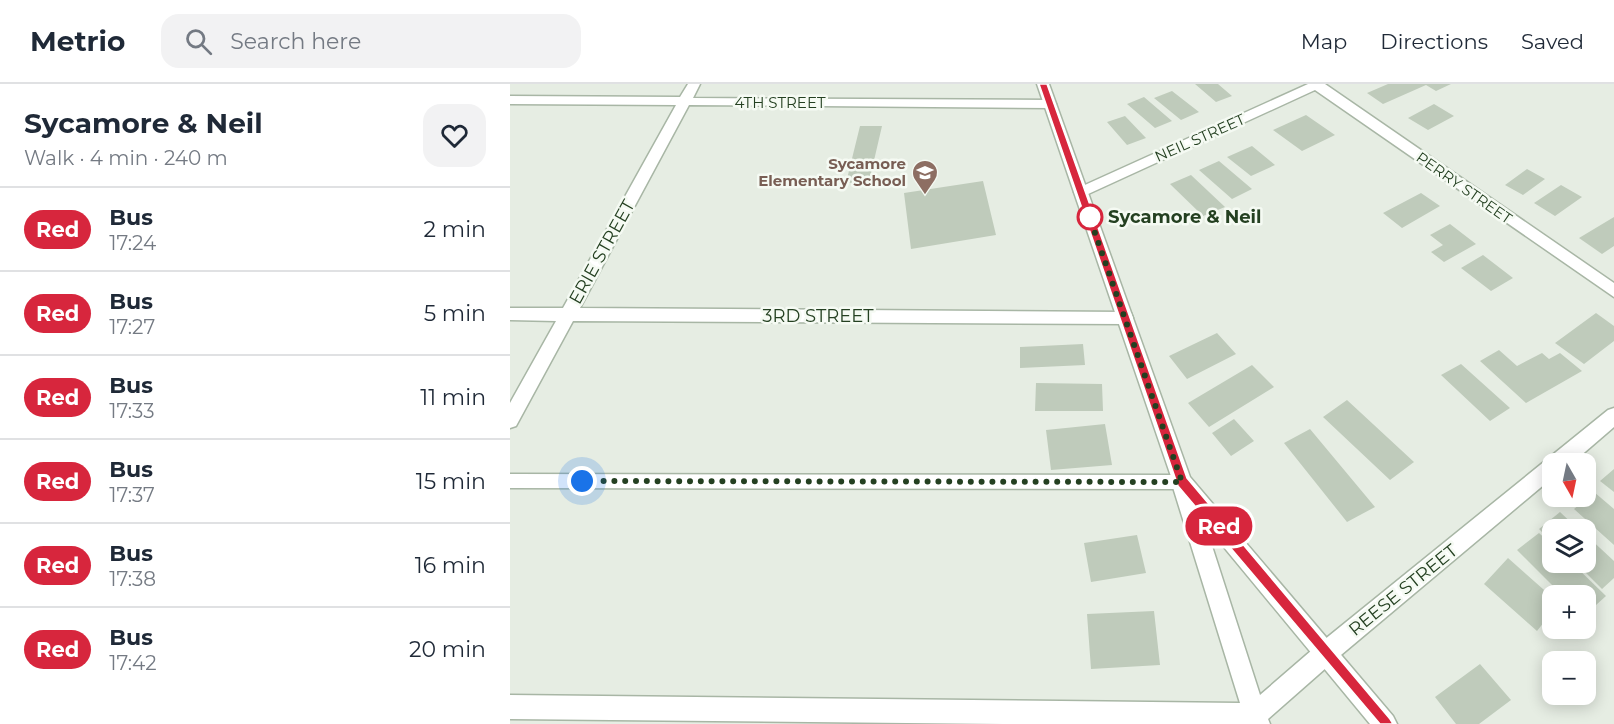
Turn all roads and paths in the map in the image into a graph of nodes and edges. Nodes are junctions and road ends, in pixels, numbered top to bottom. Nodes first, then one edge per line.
1 (694, 84) edge
2 (1043, 84) edge
3 (1316, 84) edge
4 (510, 100) edge
5 (684, 102) junction
6 (1050, 104) junction
7 (1081, 192) junction
8 (1614, 291) edge
9 (510, 314) edge
10 (568, 315) junction
11 (1125, 318) junction
12 (1614, 416) edge
13 (510, 420) edge
14 (1569, 453) edge
15 (1542, 475) edge
16 (510, 481) edge
17 (1182, 482) junction
18 (1326, 652) junction
19 (510, 706) edge
20 (1257, 720) edge
21 (1385, 724) edge

1 - 5 street, ERIE STREET
2 - 6 street
3 - 7 street, NEIL STREET
3 - 8 street, PERRY STREET
4 - 5 street, 4TH STREET
5 - 6 street, 4TH STREET
5 - 10 street, ERIE STREET
6 - 7 street
7 - 11 street
9 - 10 street, 3RD STREET
10 - 11 street, 3RD STREET
10 - 13 street, ERIE STREET
11 - 17 street
12 - 14 street
15 - 18 street, REESE STREET
16 - 17 lane
17 - 18 street
17 - 20 street
18 - 20 street, REESE STREET
18 - 21 street
19 - 20 street

